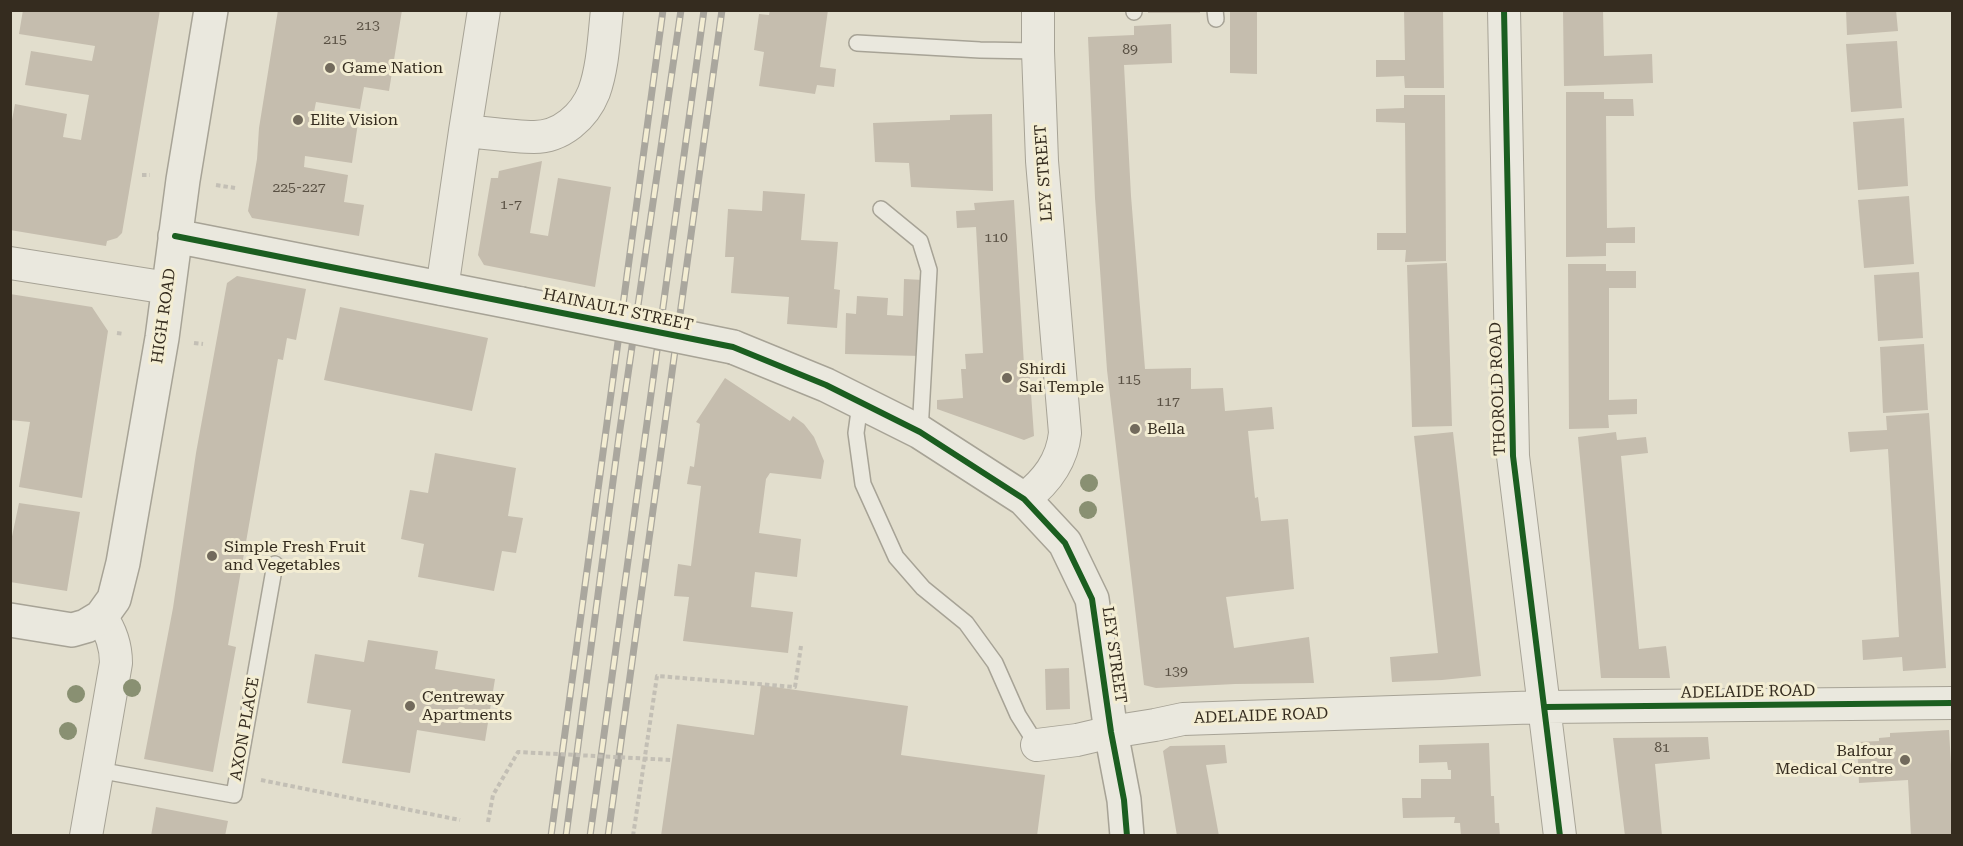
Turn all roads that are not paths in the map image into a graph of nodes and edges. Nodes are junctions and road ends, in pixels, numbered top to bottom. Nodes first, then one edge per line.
1 (211, 10) edge
2 (484, 10) edge
3 (608, 10) edge
4 (1038, 10) edge
5 (1504, 10) edge
6 (857, 43) dead end
7 (1038, 51) junction
8 (465, 131) junction
9 (881, 209) dead end
10 (176, 236) junction
11 (10, 263) edge
12 (168, 288) junction
13 (442, 288) junction
14 (860, 404) junction
15 (921, 432) junction
16 (1024, 499) junction
17 (275, 564) dead end
18 (101, 617) junction
19 (10, 620) edge
20 (1953, 703) edge
21 (1545, 707) junction
22 (1111, 732) junction
23 (1037, 745) joint
24 (98, 770) junction
25 (86, 836) edge
26 (1127, 836) edge
27 (1560, 836) edge

1 - 10 street, HIGH ROAD
2 - 8 street
3 - 8 street
4 - 7 street, LEY STREET
5 - 21 street, THOROLD ROAD
6 - 7 lane
7 - 16 street, LEY STREET
8 - 13 street
9 - 15 lane
10 - 12 street, HIGH ROAD
10 - 13 street, HAINAULT STREET
11 - 12 street
12 - 18 street, HIGH ROAD
13 - 14 street, HAINAULT STREET, bridge
14 - 15 street, HAINAULT STREET
14 - 23 lane
15 - 16 street, HAINAULT STREET
16 - 22 street, LEY STREET
17 - 24 lane, AXON PLACE
18 - 19 street
18 - 24 street
20 - 21 street, ADELAIDE ROAD
21 - 22 street, ADELAIDE ROAD
21 - 27 street, THOROLD ROAD
22 - 23 street, ADELAIDE ROAD
22 - 26 street, LEY STREET
24 - 25 street

